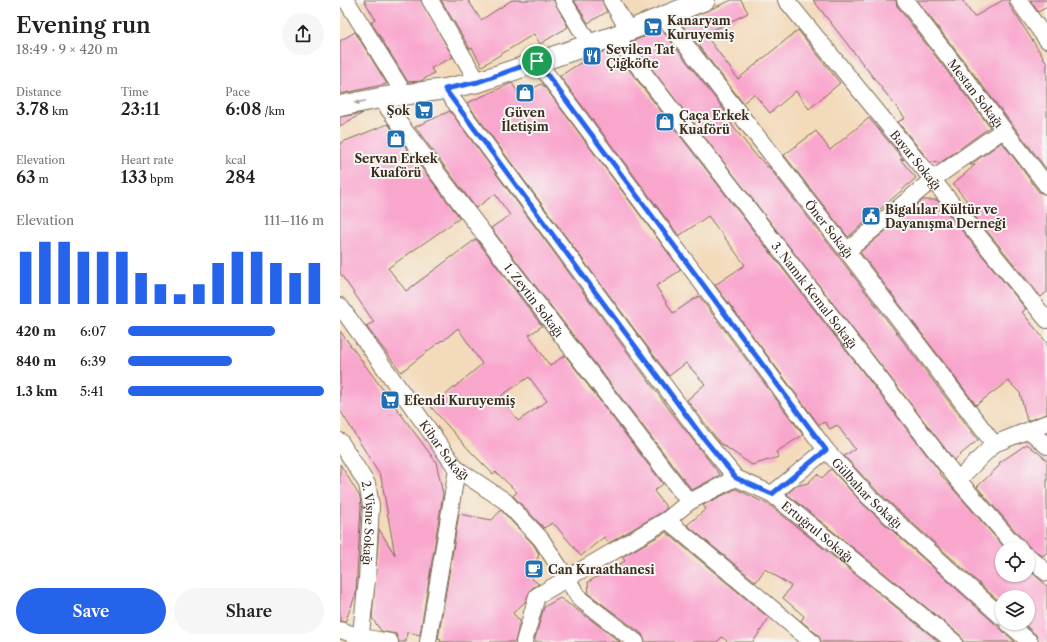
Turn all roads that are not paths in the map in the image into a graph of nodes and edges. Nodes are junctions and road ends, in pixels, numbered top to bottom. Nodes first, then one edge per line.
1 (346, 0) edge
2 (430, 0) edge
3 (563, 0) edge
4 (611, 0) edge
5 (703, 0) edge
6 (786, 0) edge
7 (905, 0) edge
8 (1018, 0) edge
9 (663, 16) junction
10 (622, 33) junction
11 (1047, 40) edge
12 (590, 45) junction
13 (537, 61) junction
14 (478, 82) junction
15 (445, 89) junction
16 (405, 95) junction
17 (380, 98) junction
18 (340, 106) edge
19 (1003, 130) junction
20 (932, 180) junction
21 (1047, 186) edge
22 (848, 251) junction
23 (340, 306) edge
24 (1047, 320) edge
25 (1047, 423) edge
26 (1030, 431) junction
27 (340, 441) edge
28 (994, 444) junction
29 (1047, 446) edge
30 (826, 450) junction
31 (457, 469) junction
32 (736, 478) junction
33 (958, 480) junction
34 (772, 494) junction
35 (689, 502) junction
36 (666, 520) junction
37 (1012, 542) edge
38 (1035, 562) edge
39 (1047, 573) edge
40 (566, 578) junction
41 (995, 611) edge
42 (340, 630) edge
43 (1016, 630) edge
44 (361, 640) edge
45 (390, 642) edge
46 (428, 642) edge
47 (524, 642) edge
48 (636, 642) edge
49 (812, 642) edge
50 (954, 642) edge
51 (1030, 642) edge

1 - 16 street
2 - 14 street
3 - 12 street
4 - 10 street, 3. Namık Kemal Sokağı
5 - 9 street
6 - 20 street, Bayar Sokağı
7 - 19 street, Mestan Sokağı
8 - 11 street
9 - 10 street
9 - 22 street, Öner Sokağı
10 - 12 street
10 - 33 street, 3. Namık Kemal Sokağı
12 - 13 street
13 - 14 street
13 - 30 street, Gülbahar Sokağı
14 - 15 street
15 - 16 street
15 - 32 street, Ertuğrul Sokağı
16 - 17 street
17 -> 18 street
17 - 35 street, 1. Zeytin Sokağı
19 - 20 street
19 - 21 street, Mestan Sokağı
20 - 22 street
20 - 24 street, Bayar Sokağı
22 - 28 street, Öner Sokağı
23 - 31 street, Kibar Sokağı
25 - 26 street
26 - 28 street
26 - 29 street
27 - 44 street, 2. Vişne Sokağı
28 - 33 street
30 - 34 street
30 - 41 street, Gülbahar Sokağı
31 - 40 street, Kibar Sokağı
31 - 46 street
32 - 34 street, Ertuğrul Sokağı
32 - 35 street
33 - 37 street, 3. Namık Kemal Sokağı
34 - 50 street, Ertuğrul Sokağı
35 - 36 street
36 - 40 street
36 - 49 street
38 - 39 street
40 - 47 street
40 - 48 street, Kibar Sokağı
42 - 44 street
43 - 51 street
44 - 45 street

